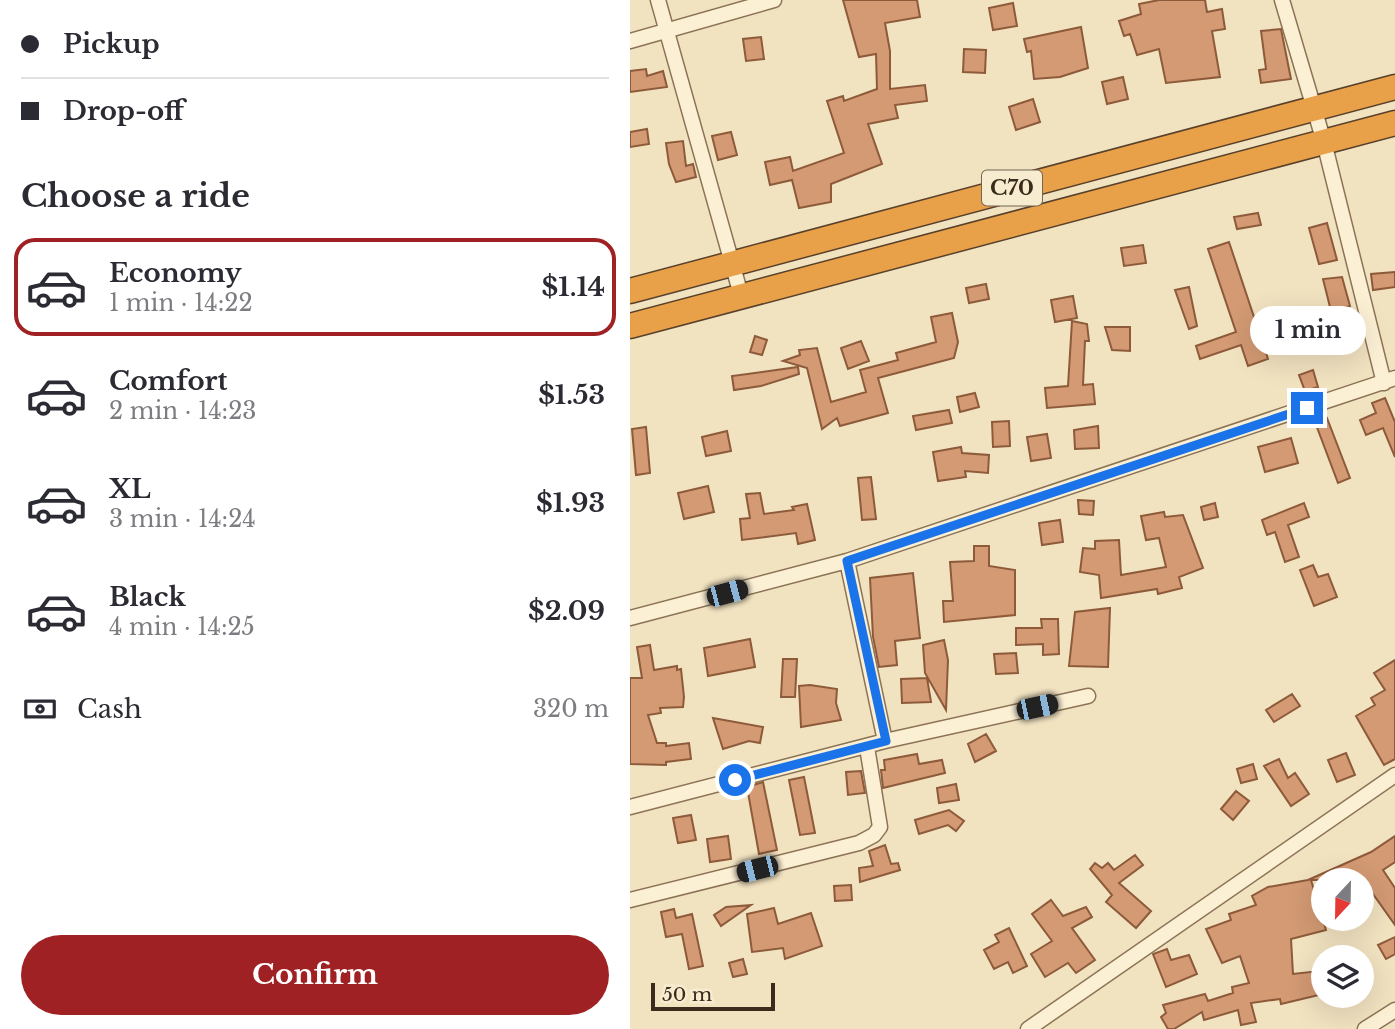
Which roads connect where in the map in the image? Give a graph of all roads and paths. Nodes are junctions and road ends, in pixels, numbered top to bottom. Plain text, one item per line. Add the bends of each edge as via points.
1 (658, 0) edge
2 (774, 0) edge
3 (1282, 0) edge
4 (665, 32) junction
5 (630, 41) edge
6 (1395, 87) edge
7 (1314, 108) junction
8 (1395, 123) edge
9 (1324, 142) junction
10 (732, 263) junction
11 (630, 291) edge
12 (741, 295) junction
13 (630, 326) edge
14 (1389, 380) edge
15 (847, 561) junction
16 (630, 618) edge
17 (1088, 696) dead end
18 (886, 741) junction
19 (867, 747) junction
20 (1395, 775) edge
21 (630, 807) edge
22 (630, 900) edge
23 (1395, 1010) edge
24 (1028, 1029) edge
25 (1364, 1029) edge

1 - 4 street
2 - 4 street
3 - 7 street
4 - 5 street
4 - 10 street
6 - 7 highway, C70
7 - 9 street
7 - 10 highway, C70
8 - 9 highway, C70
9 - 12 highway, C70
9 - 14 street
10 - 11 highway, C70
10 - 12 street
12 - 13 highway, C70
14 - 15 street
15 - 16 street
15 - 18 street
17 - 18 street
18 - 19 street
19 - 21 street
19 - 22 street via 880,827 874,835 859,843
20 - 24 street
23 - 25 street

